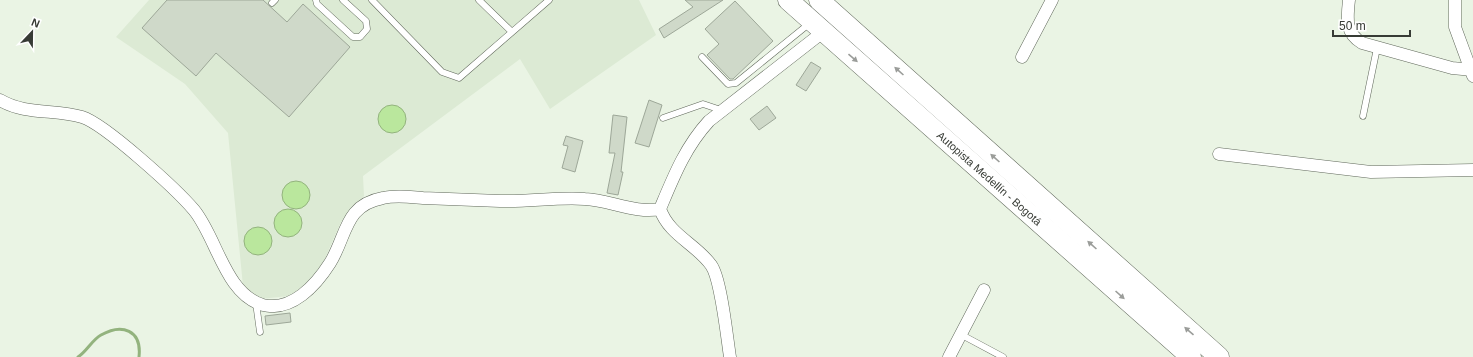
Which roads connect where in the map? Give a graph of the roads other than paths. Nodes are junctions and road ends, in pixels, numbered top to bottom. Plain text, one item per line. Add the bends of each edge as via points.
1 (316, 0) edge
2 (343, 0) edge
3 (372, 0) edge
4 (479, 0) edge
5 (549, 0) edge
6 (788, 0) edge
7 (819, 0) edge
8 (1052, 0) edge
9 (1349, 0) edge
10 (1455, 0) edge
11 (818, 27) junction
12 (512, 32) junction
13 (1377, 48) junction
14 (702, 57) dead end
15 (1022, 57) dead end
16 (1472, 73) edge
17 (0, 100) edge
18 (721, 110) junction
19 (1363, 116) dead end
20 (664, 118) dead end
21 (1219, 154) dead end
22 (1473, 170) edge
23 (660, 209) junction
24 (984, 290) dead end
25 (256, 303) junction
26 (260, 332) dead end
27 (960, 334) junction
28 (730, 357) edge
29 (950, 357) edge
30 (1003, 357) edge
31 (1190, 357) edge
32 (1219, 357) edge

1 - 2 lane via 317,4 353,37 360,37 367,29 366,21
3 - 12 lane via 442,72 460,78
4 - 12 lane
5 - 12 lane
6 - 11 highway, Autopista Medellín - Bogotá
32 -> 7 highway, Autopista Medellín - Bogotá
8 - 15 street
9 - 13 street via 1349,31 1362,43
10 - 16 street via 1455,27
11 - 14 lane via 736,84 728,84
11 - 18 street via 735,102
11 -> 31 highway, Autopista Medellín - Bogotá
13 - 16 street
13 - 19 lane
17 - 25 street via 18,108 82,117 98,124 157,174 193,209 207,228 232,280 239,290
18 - 20 lane via 703,104
18 - 23 street via 695,136
21 - 22 street via 1371,172
23 - 25 street via 642,210 585,199 503,201 382,198 363,205 354,214 330,263 302,297 280,305 266,306
23 - 28 street via 669,227 711,265 717,279
24 - 27 street
25 - 26 lane
27 - 29 street
27 - 30 lane

